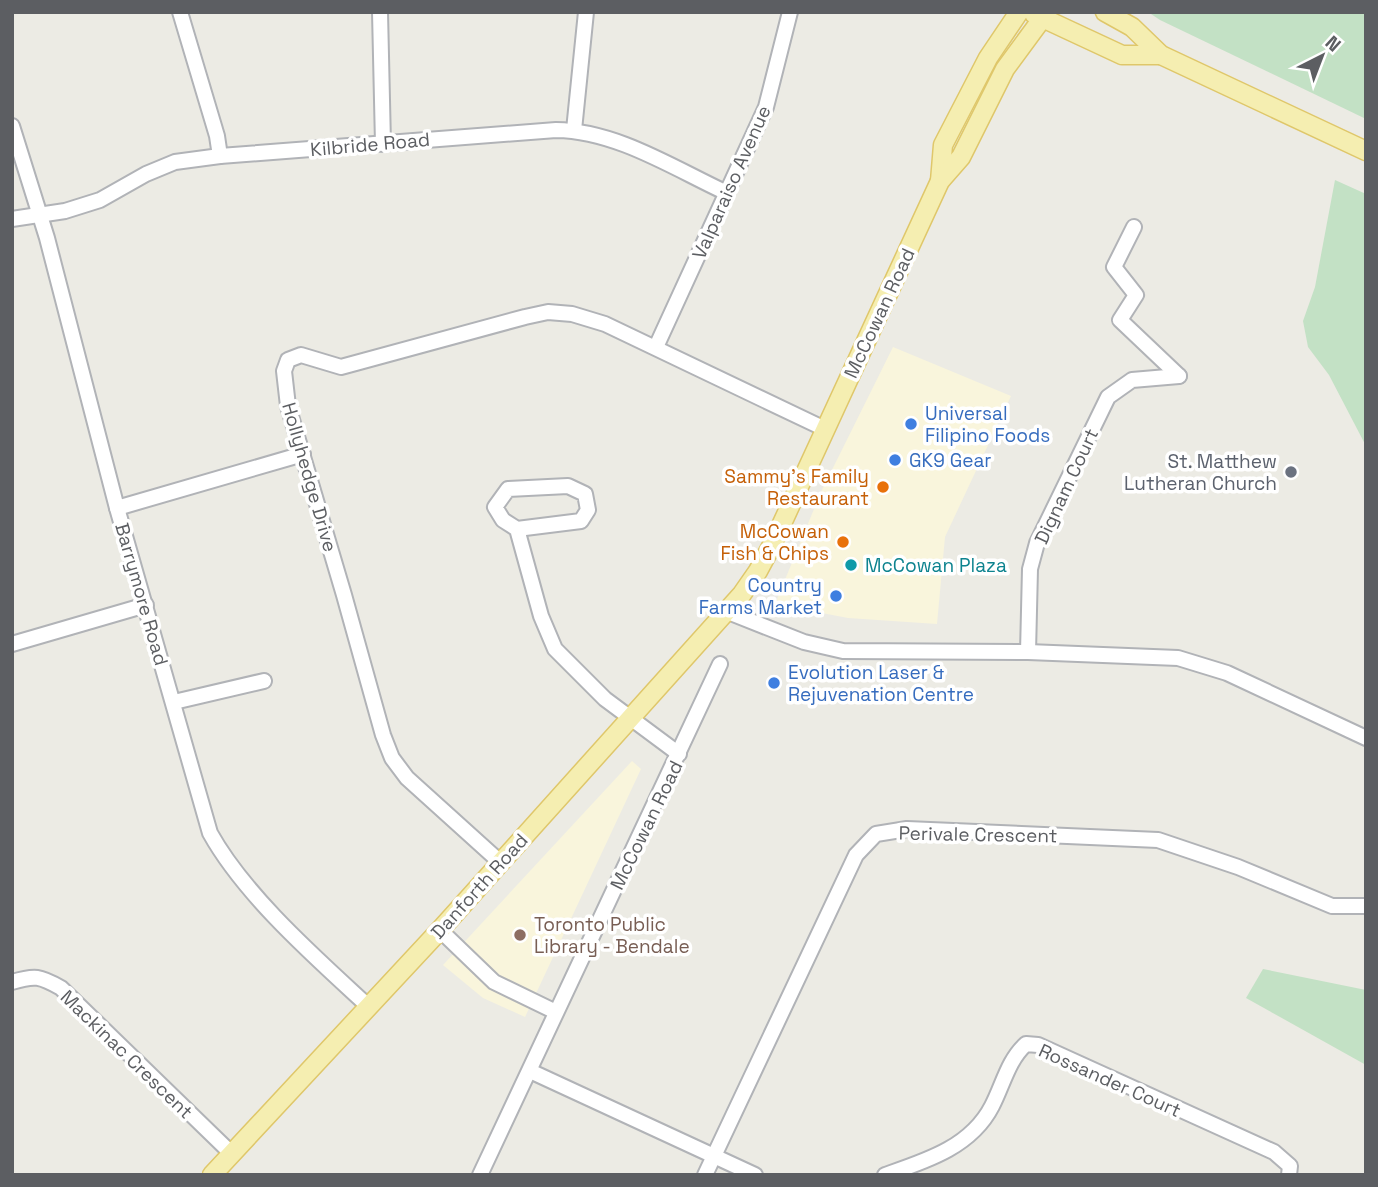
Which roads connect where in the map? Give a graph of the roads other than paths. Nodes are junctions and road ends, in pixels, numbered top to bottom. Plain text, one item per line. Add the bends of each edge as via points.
1 (180, 12) edge
2 (380, 12) edge
3 (586, 12) edge
4 (790, 12) edge
5 (1018, 12) edge
6 (1105, 12) edge
7 (1040, 14) edge
8 (1130, 20) edge
9 (1161, 55) junction
10 (12, 126) edge
11 (574, 130) junction
12 (383, 144) junction
13 (1366, 151) edge
14 (220, 156) junction
15 (940, 181) junction
16 (727, 193) junction
17 (40, 216) junction
18 (12, 219) edge
19 (1134, 226) dead end
20 (656, 347) junction
21 (825, 429) junction
22 (303, 454) junction
23 (117, 508) junction
24 (517, 529) junction
25 (742, 594) joint
26 (146, 606) junction
27 (728, 612) junction
28 (12, 644) edge
29 (1028, 652) junction
30 (720, 664) dead end
31 (264, 681) dead end
32 (174, 702) junction
33 (631, 720) junction
34 (1366, 738) edge
35 (679, 754) junction
36 (500, 862) junction
37 (1366, 906) edge
38 (440, 930) junction
39 (12, 982) edge
40 (369, 1007) junction
41 (556, 1012) junction
42 (530, 1071) junction
43 (232, 1154) junction
44 (715, 1155) junction
45 (212, 1175) edge
46 (480, 1175) edge
47 (705, 1175) edge
48 (755, 1175) edge
49 (885, 1175) edge
50 (1289, 1175) edge

1 - 14 street
2 - 12 street
3 - 11 street
4 - 16 street, Valparaiso Avenue via 766,107
5 - 15 main road, McCowan Road via 988,58 943,145
6 - 8 main road
7 - 9 main road via 1122,55
7 - 15 main road, McCowan Road via 1005,69 961,157
8 - 9 main road
9 - 13 main road
10 - 17 street, Barrymore Road
11 - 12 street, Kilbride Road
11 - 16 street, Kilbride Road via 616,140
12 - 14 street, Kilbride Road
14 - 17 street, Kilbride Road via 176,162 100,200
15 - 21 main road, McCowan Road
16 - 20 street, Valparaiso Avenue
17 - 18 street, Kilbride Road
17 - 23 street, Barrymore Road
19 - 29 street, Dignam Court via 1114,267 1136,295 1120,320 1179,376 1132,380 1108,397 1037,543 1030,569
20 - 21 street, Hollyhedge Drive
20 - 22 street, Hollyhedge Drive via 606,324 548,312 341,368 301,355 288,360 284,383
21 - 25 main road, McCowan Road via 766,556
22 - 23 street
22 - 36 street, Hollyhedge Drive via 392,758 407,778
23 - 26 street, Barrymore Road
24 - 24 street via 503,520 495,507 508,489 568,486 585,494 588,510 581,521
24 - 33 street via 555,649
25 - 27 main road, Danforth Road
26 - 28 street
26 - 32 street, Barrymore Road
27 - 29 street via 804,642 843,651
27 - 33 main road, Danforth Road
29 - 34 street via 1178,658 1227,673
30 - 35 street, McCowan Road
31 - 32 street
32 - 40 street, Barrymore Road via 210,833 221,854 281,923
33 - 35 street
33 - 36 main road, Danforth Road
35 - 41 street, McCowan Road
36 - 38 main road, Danforth Road
37 - 44 street, Perivale Crescent via 1332,906 1158,840 906,829 876,834 856,855
38 - 40 main road, Danforth Road
38 - 41 street via 494,982
39 - 43 street, Mackinac Crescent via 29,976 61,988
40 - 43 main road, Danforth Road
41 - 42 street, McCowan Road
42 - 44 street
42 - 46 street, McCowan Road
43 - 45 main road, Danforth Road
44 - 47 street, Perivale Crescent
44 - 48 street
49 - 50 street, Rossander Court via 938,1155 972,1133 992,1108 1017,1053 1026,1044 1038,1045 1274,1152 1290,1166

